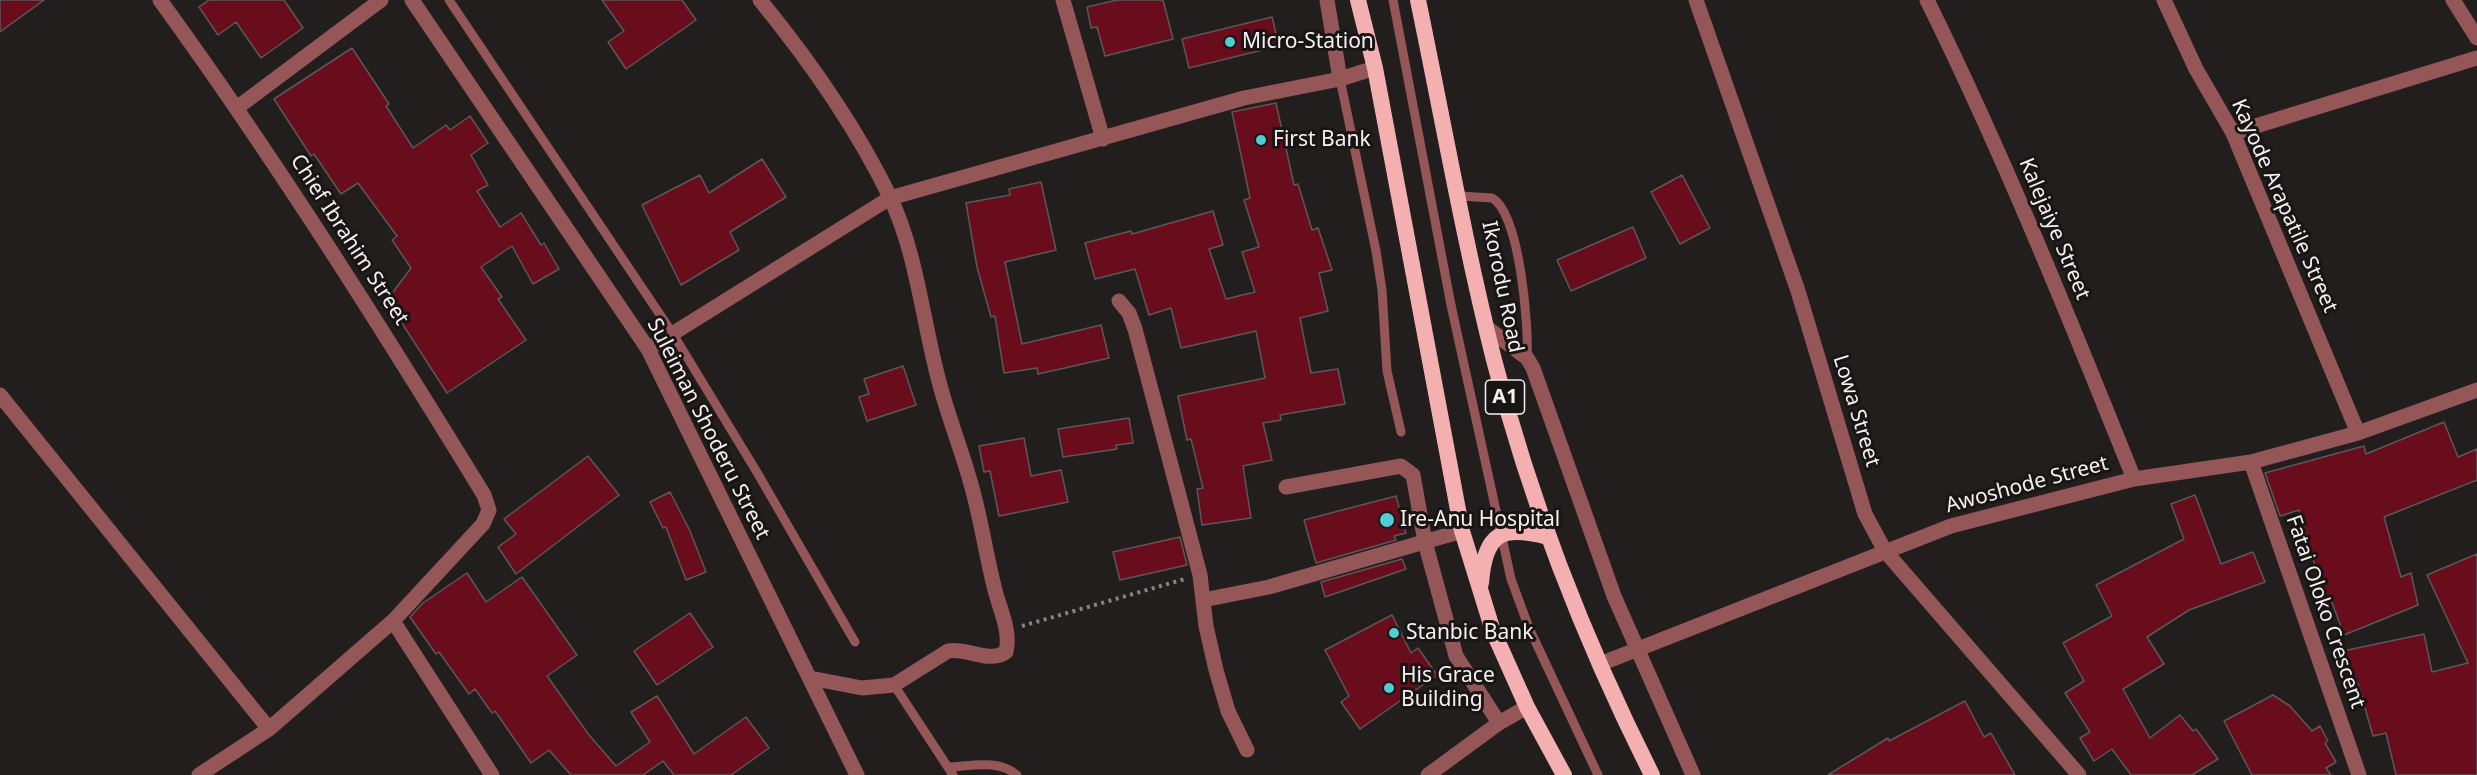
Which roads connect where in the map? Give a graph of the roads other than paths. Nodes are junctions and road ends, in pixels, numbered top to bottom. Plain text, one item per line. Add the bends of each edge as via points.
1 (160, 0) edge
2 (381, 0) edge
3 (412, 0) edge
4 (449, 0) edge
5 (760, 0) edge
6 (1063, 0) edge
7 (1327, 0) edge
8 (1358, 0) edge
9 (1393, 0) edge
10 (1418, 0) edge
11 (1696, 0) edge
12 (1927, 0) edge
13 (2164, 0) edge
14 (2454, 0) edge
15 (2477, 38) edge
16 (2477, 58) edge
17 (1375, 68) junction
18 (1340, 79) junction
19 (238, 107) junction
20 (2233, 134) junction
21 (1103, 139) junction
22 (1459, 196) junction
23 (890, 198) junction
24 (1119, 301) dead end
25 (1486, 327) junction
26 (673, 334) junction
27 (648, 350) junction
28 (1527, 358) junction
29 (2476, 393) edge
30 (0, 395) edge
31 (1401, 432) dead end
32 (2358, 433) junction
33 (2251, 462) junction
34 (2134, 478) junction
35 (1286, 487) dead end
36 (1462, 531) junction
37 (1500, 536) junction
38 (1548, 537) junction
39 (1425, 542) junction
40 (1885, 551) junction
41 (1480, 589) junction
42 (1203, 600) junction
43 (393, 621) junction
44 (855, 642) dead end
45 (1636, 650) junction
46 (1600, 664) junction
47 (810, 678) junction
48 (894, 685) junction
49 (1527, 707) junction
50 (1499, 723) junction
51 (268, 729) junction
52 (1247, 750) dead end
53 (951, 771) edge
54 (199, 775) edge
55 (492, 775) edge
56 (857, 775) edge
57 (1017, 775) edge
58 (1428, 775) edge
59 (1564, 775) edge
60 (1598, 775) edge
61 (1652, 775) edge
62 (1694, 775) edge
63 (2079, 775) edge
64 (2359, 775) edge

1 - 19 street, Chief Ibrahim Street
2 - 19 street
3 - 27 street, Suleiman Shoderu Street
4 - 26 lane
5 - 23 street via 857,136
6 - 21 street
7 - 18 street
8 - 17 highway
9 - 37 lane
10 - 22 highway, Ikorodu Road / A1
11 - 40 street, Lowa Street via 1798,291 1865,514
12 - 34 street, Kalejaiye Street via 1965,75
13 - 20 street, Kayode Arapatile Street via 2196,69
14 - 15 street
16 - 20 street
17 - 18 street
17 - 36 highway
18 - 21 street via 1244,98
18 - 31 lane via 1376,251 1387,371
19 - 43 street, Chief Ibrahim Street via 366,302 484,495 489,510 483,524
20 - 32 street, Kayode Arapatile Street
21 - 23 street
22 - 25 highway, Ikorodu Road / A1
22 - 28 lane via 1492,198 1503,210 1523,288
23 - 26 street
23 - 48 street via 909,256 940,388 972,486 1006,630 1006,652 1000,656 948,651
24 - 42 street via 1129,313 1134,329 1200,575
25 - 28 street
25 - 38 highway, Ikorodu Road / A1
26 - 27 street
26 - 44 lane
27 - 47 street, Suleiman Shoderu Street
28 - 45 street
29 - 32 street, Awoshode Street
30 - 51 street
32 - 33 street, Awoshode Street
33 - 34 street, Awoshode Street
33 - 64 street, Fatai Oloko Crescent
34 - 40 street, Awoshode Street via 1951,526
35 - 39 street via 1401,466 1413,475
36 - 39 street
36 - 41 highway
37 - 38 highway via 1520,530
37 - 41 highway via 1489,546
37 - 60 lane via 1529,628
38 - 46 highway, Ikorodu Road / A1
39 - 42 street via 1269,587
39 - 50 street via 1456,656
40 - 45 street, Awoshode Street
40 - 63 street, Lowa Street
41 - 49 highway via 1493,631
42 - 52 street via 1225,701
43 - 51 street
43 - 55 street
45 - 46 street, Awoshode Street
45 - 62 street
46 - 61 highway, Ikorodu Road / A1
47 - 48 street via 862,688
47 - 56 street, Suleiman Shoderu Street
48 - 53 lane
49 - 50 street
49 - 59 highway
50 - 58 street
51 - 54 street
53 - 57 lane via 991,765 1009,768

